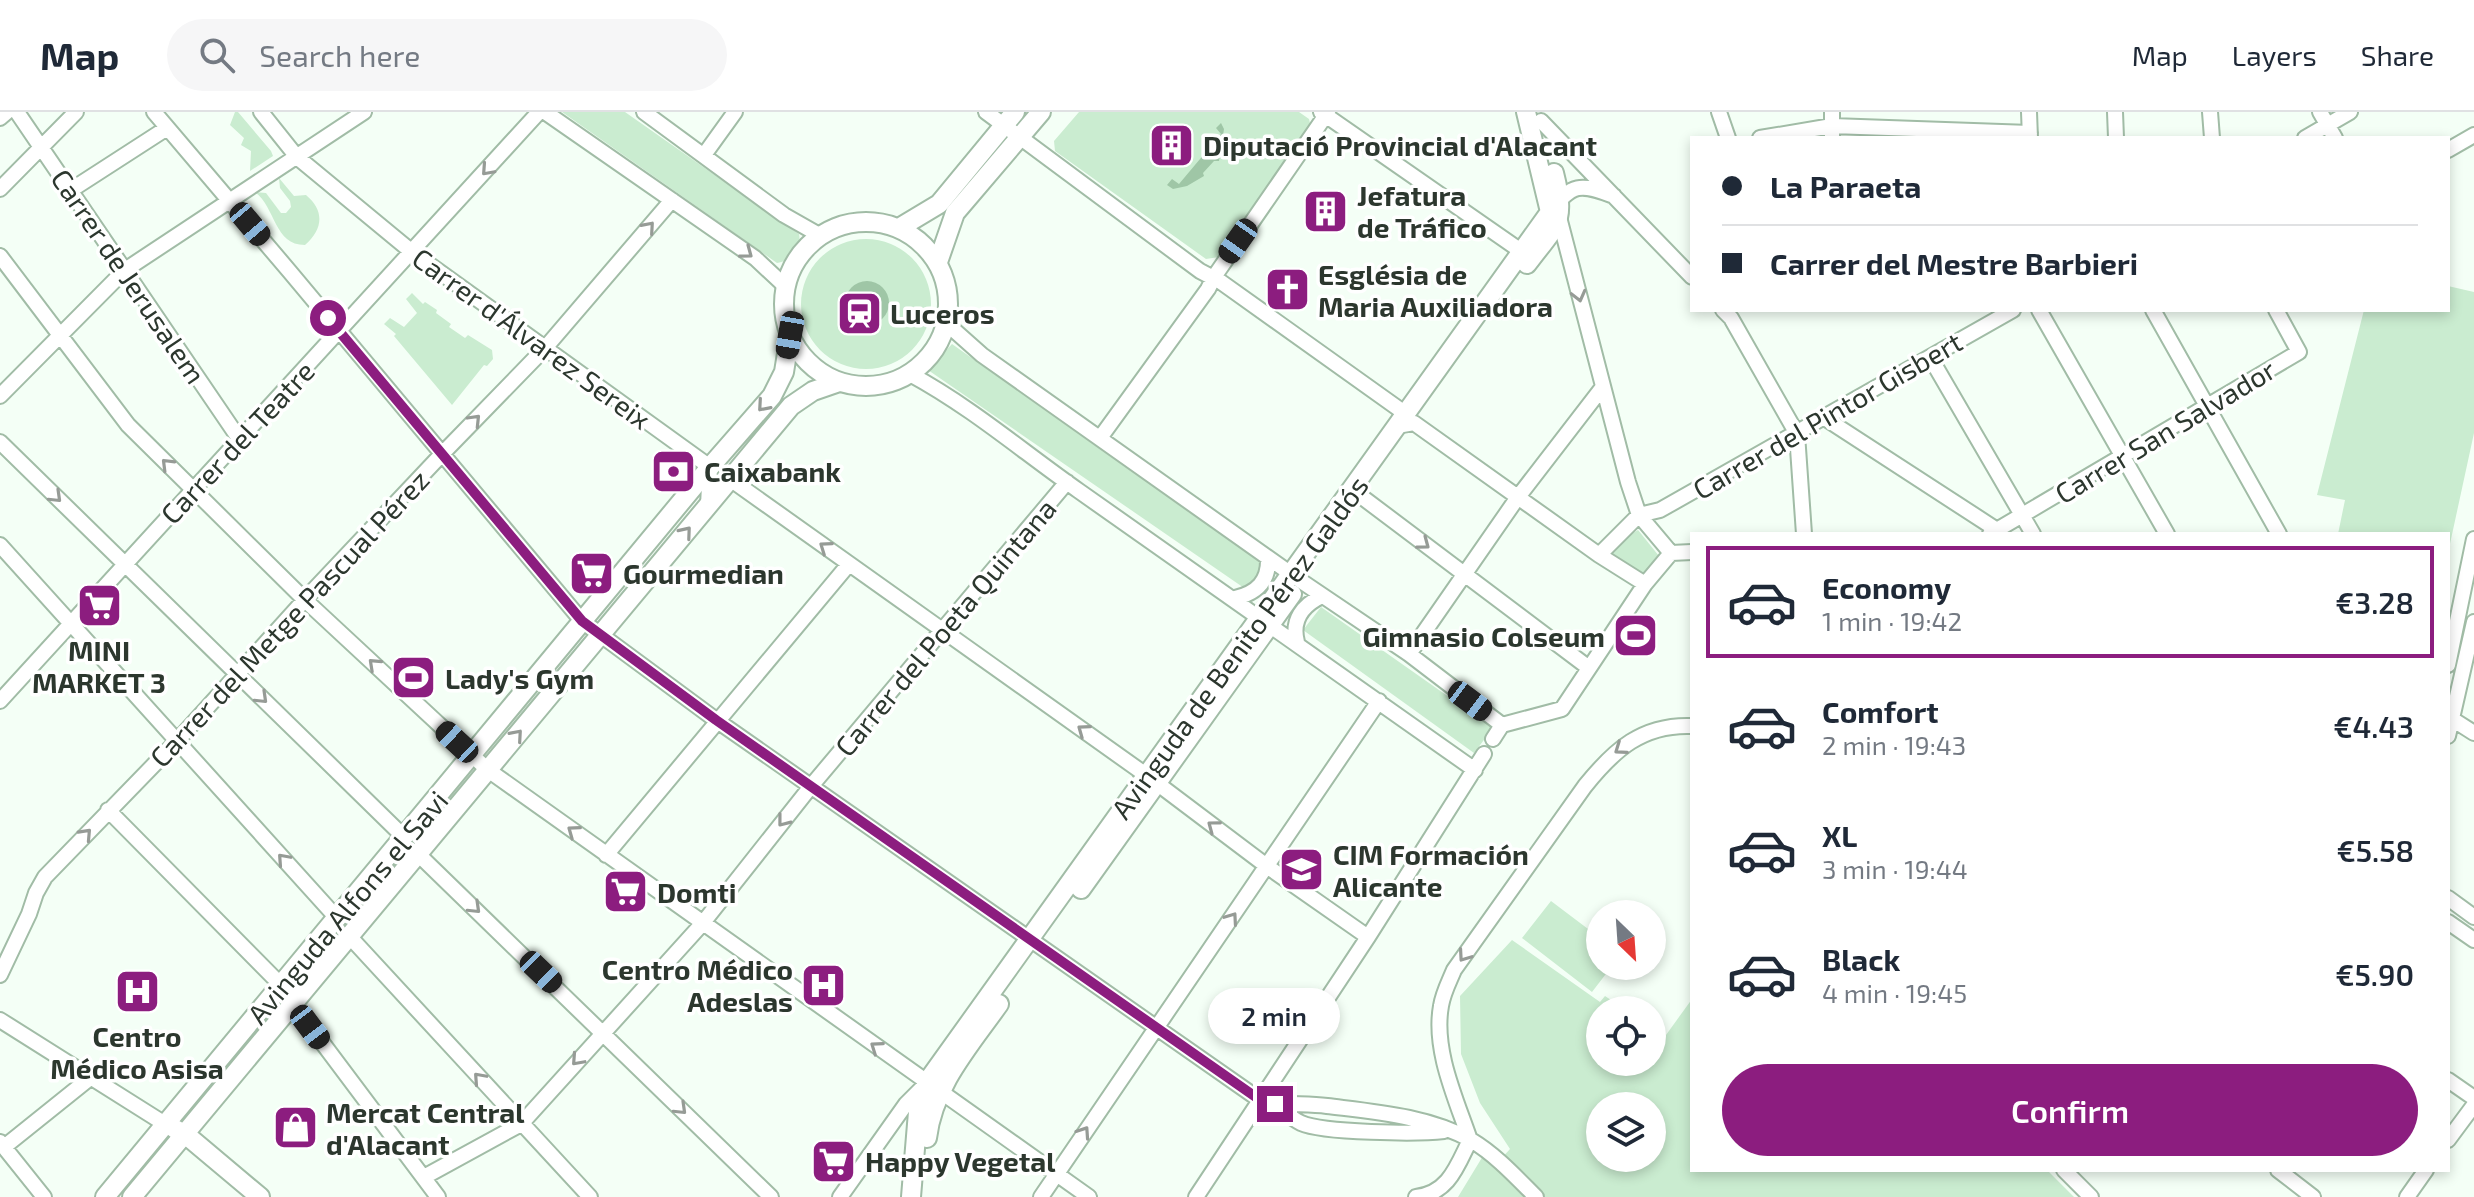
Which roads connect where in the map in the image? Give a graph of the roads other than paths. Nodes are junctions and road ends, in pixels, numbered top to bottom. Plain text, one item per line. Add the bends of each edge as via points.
1 (7, 112) edge
2 (17, 112) edge
3 (76, 112) edge
4 (261, 112) edge
5 (364, 112) edge
6 (539, 112) edge
7 (545, 112) edge
8 (644, 112) edge
9 (735, 112) edge
10 (986, 112) edge
11 (1041, 112) edge
12 (1719, 112) edge
13 (2029, 112) edge
14 (2115, 112) edge
15 (2210, 112) edge
16 (2350, 112) edge
17 (1325, 113) edge
18 (1535, 115) edge
19 (0, 118) edge
20 (160, 118) edge
21 (1010, 118) edge
22 (1832, 125) edge
23 (2327, 125) edge
24 (2030, 135) edge
25 (2474, 135) edge
26 (1727, 136) edge
27 (1771, 136) edge
28 (2116, 136) edge
29 (2212, 136) edge
30 (2308, 136) edge
31 (1020, 137) junction
32 (41, 147) junction
33 (2450, 149) edge
34 (704, 155) junction
35 (297, 157) junction
36 (0, 189) edge
37 (71, 190) junction
38 (1614, 196) junction
39 (672, 200) junction
40 (230, 201) junction
41 (1557, 210) junction
42 (899, 228) junction
43 (821, 236) junction
44 (1521, 251) junction
45 (412, 252) junction
46 (0, 256) edge
47 (938, 262) junction
48 (125, 270) junction
49 (1690, 275) edge
50 (1214, 277) junction
51 (785, 286) junction
52 (2009, 312) edge
53 (2040, 312) edge
54 (2154, 312) edge
55 (2277, 312) edge
56 (1732, 313) edge
57 (946, 323) junction
58 (339, 331) junction
59 (790, 335) junction
60 (60, 336) junction
61 (546, 347) junction
62 (1930, 357) junction
63 (910, 374) junction
64 (839, 382) junction
65 (1602, 388) junction
66 (0, 396) edge
67 (2206, 405) junction
68 (1823, 417) junction
69 (1406, 421) junction
70 (1797, 434) junction
71 (1100, 438) junction
72 (240, 440) junction
73 (0, 442) edge
74 (442, 454) junction
75 (2122, 454) junction
76 (710, 467) junction
77 (730, 479) junction
78 (1067, 482) junction
79 (193, 491) junction
80 (1362, 497) junction
81 (1518, 497) junction
82 (708, 505) junction
83 (1639, 515) junction
84 (2022, 516) junction
85 (1804, 532) edge
86 (1994, 532) edge
87 (2032, 532) edge
88 (2166, 532) edge
89 (2274, 532) edge
90 (2474, 539) edge
91 (0, 545) edge
92 (1690, 552) edge
93 (1671, 553) junction
94 (1599, 555) junction
95 (1268, 558) junction
96 (124, 564) junction
97 (849, 564) junction
98 (1465, 575) junction
99 (1296, 578) junction
100 (1645, 584) junction
101 (1322, 596) junction
102 (1235, 598) junction
103 (305, 600) junction
104 (1266, 620) junction
105 (582, 621) junction
106 (2474, 622) edge
107 (70, 623) junction
108 (943, 629) junction
109 (600, 634) junction
110 (1297, 642) junction
111 (1409, 654) junction
112 (2450, 655) edge
113 (1589, 668) junction
114 (237, 674) junction
115 (0, 701) edge
116 (1379, 701) junction
117 (2452, 719) junction
118 (716, 720) junction
119 (1502, 725) junction
120 (1690, 726) edge
121 (2450, 728) edge
122 (2474, 733) edge
123 (1493, 739) dead end
124 (177, 741) junction
125 (473, 754) junction
126 (1484, 754) dead end
127 (488, 770) junction
128 (1475, 770) junction
129 (1152, 780) junction
130 (812, 785) junction
131 (108, 810) junction
132 (404, 837) junction
133 (418, 854) junction
134 (606, 855) junction
135 (1268, 867) junction
136 (2450, 899) edge
137 (336, 917) junction
138 (2474, 917) edge
139 (702, 924) junction
140 (2452, 925) edge
141 (350, 937) junction
142 (1368, 937) junction
143 (2474, 940) edge
144 (1036, 942) junction
145 (0, 975) edge
146 (281, 985) junction
147 (294, 1005) junction
148 (0, 1020) edge
149 (1156, 1027) junction
150 (603, 1031) junction
151 (237, 1039) junction
152 (253, 1053) junction
153 (90, 1078) junction
154 (2450, 1081) edge
155 (934, 1086) junction
156 (2474, 1098) edge
157 (1260, 1100) junction
158 (1275, 1104) junction
159 (2474, 1105) edge
160 (165, 1124) junction
161 (521, 1124) junction
162 (1449, 1131) junction
163 (185, 1134) junction
164 (2450, 1137) edge
165 (1470, 1140) junction
166 (2, 1144) edge
167 (18, 1163) junction
168 (0, 1166) edge
169 (2066, 1172) edge
170 (2281, 1172) edge
171 (2425, 1172) edge
172 (1056, 1173) junction
173 (424, 1177) junction
174 (44, 1197) edge
175 (105, 1197) edge
176 (132, 1197) edge
177 (260, 1197) edge
178 (438, 1197) edge
179 (590, 1197) edge
180 (771, 1197) edge
181 (840, 1197) edge
182 (911, 1197) edge
183 (923, 1197) edge
184 (1041, 1197) edge
185 (1089, 1197) edge
186 (1196, 1197) edge
187 (1416, 1197) edge
188 (1536, 1197) edge
189 (2091, 1197) edge
190 (2313, 1197) edge
191 (2407, 1197) edge

1 - 19 street
2 - 32 street, Carrer de Jerusalem
3 - 32 street
4 - 35 street, Carrer d'Álvarez Sereix
5 - 35 street
6 -> 45 street, Carrer del Teatre
7 - 39 street
8 - 34 street
9 - 34 street
10 - 21 street
11 - 31 main road
12 - 26 street
13 - 24 street
14 - 28 street
15 - 29 street
16 - 23 street
17 - 44 street
17 - 50 street
18 - 38 street
18 - 41 main road
20 - 37 street
20 - 40 street
21 - 31 street
21 - 42 main road via 939,204
22 - 24 street
22 - 27 street
23 - 30 street
25 - 33 street
31 - 47 main road via 955,213
31 - 50 street
32 - 36 street
32 - 37 street, Carrer de Jerusalem
34 - 43 street
35 - 40 street
35 - 45 street, Carrer d'Álvarez Sereix
37 - 48 street, Carrer de Jerusalem
38 - 41 street via 1590,186 1577,187 1564,193
38 - 49 street
39 -> 51 street via 755,258
61 -> 39 street, Carrer del Metge Pascual Pérez
40 - 48 street
40 - 58 street
41 - 44 main road, Avinguda de Benito Pérez Galdós
41 -> 65 street
41 - 69 main road, Avinguda de Benito Pérez Galdós
42 - 43 main road via 856,223
42 - 47 main road via 921,240
43 - 51 main road via 799,257
44 - 69 main road, Avinguda de Benito Pérez Galdós
45 - 58 street, Carrer del Teatre
45 - 61 street, Carrer d'Álvarez Sereix
46 - 60 street
47 - 57 main road via 947,287
48 - 60 street
48 - 72 street, Carrer de Jerusalem
50 - 69 street
50 - 71 street
51 - 59 main road
52 - 62 street, Carrer del Pintor Gisbert
53 - 75 street
54 - 67 street
55 - 67 street, Carrer San Salvador via 2299,352
56 - 70 street
57 - 63 main road via 934,350
57 - 71 street via 982,355
58 - 72 street, Carrer del Teatre
58 - 74 street
59 - 64 main road via 817,370
59 -> 76 main road, Avinguda Alfons el Savi via 784,372 772,396
60 - 66 street
79 -> 60 street via 128,425
74 -> 61 street, Carrer del Metge Pascual Pérez
61 - 76 street, Carrer d'Álvarez Sereix
62 - 68 street, Carrer del Pintor Gisbert
62 - 84 street
63 - 64 main road via 869,385
63 - 78 street via 954,398
64 - 77 main road, Avinguda Alfons el Savi via 791,406
65 - 81 street
65 - 83 street
67 - 75 street, Carrer San Salvador
67 - 89 street
68 - 70 street, Carrer del Pintor Gisbert
68 - 86 street
69 - 80 main road, Avinguda de Benito Pérez Galdós
69 - 81 street
69 - 99 main road, Avinguda de Benito Pérez Galdós
70 - 83 street, Carrer del Pintor Gisbert via 1660,510
70 - 85 street
71 - 95 street
72 - 79 street, Carrer del Teatre
73 -> 96 street
74 - 103 street, Carrer del Metge Pascual Pérez
74 - 105 street
75 - 84 street, Carrer San Salvador
75 - 88 street
76 - 82 street
76 - 105 main road, Avinguda Alfons el Savi
77 - 82 main road, Avinguda Alfons el Savi
97 -> 77 street
78 - 102 street
78 - 108 street, Carrer del Poeta Quintana
79 - 96 street, Carrer del Teatre
79 - 103 street
80 -> 98 street
80 - 99 main road, Avinguda de Benito Pérez Galdós
81 - 94 street
81 - 98 street
109 -> 82 main road, Avinguda Alfons el Savi
83 - 93 street
83 - 94 street
84 - 86 street, Carrer San Salvador
84 - 87 street
90 - 112 street
91 - 107 street
92 - 93 street
93 - 100 street
94 - 100 street
95 - 99 street
95 - 102 street via 1262,584
96 - 107 street, Carrer del Teatre
96 - 114 street
97 - 108 street
97 - 118 street
98 - 111 street
98 - 113 street
99 - 101 street
99 - 104 main road, Avinguda de Benito Pérez Galdós
100 - 113 street
101 - 110 street via 1305,606 1296,621
101 - 111 street
102 - 104 street
103 - 114 street, Carrer del Metge Pascual Pérez
125 -> 103 street
104 - 110 street
104 - 129 main road, Avinguda de Benito Pérez Galdós
105 - 109 street
105 - 125 main road, Avinguda Alfons el Savi
106 - 117 street
107 - 115 street, Carrer del Teatre
107 - 124 street
129 -> 108 street
108 - 130 street, Carrer del Poeta Quintana
109 - 118 street
127 -> 109 main road, Avinguda Alfons el Savi
110 - 116 street
111 - 119 street
113 - 119 street via 1562,709
114 - 124 street, Carrer del Metge Pascual Pérez
114 -> 132 street
116 - 128 street
116 - 135 street
117 - 121 street
117 - 122 street
118 - 130 street
118 - 134 street
119 - 123 street
120 -> 165 street via 1656,730 1608,758 1454,970 1441,1004 1441,1034
124 - 131 street, Carrer del Metge Pascual Pérez
137 -> 124 street
125 - 127 street
125 - 132 main road, Avinguda Alfons el Savi
126 - 128 street
127 - 133 main road, Avinguda Alfons el Savi
134 -> 127 street
128 - 142 street
135 -> 129 street
129 - 144 main road, Avinguda de Benito Pérez Galdós
130 -> 139 street, Carrer del Poeta Quintana
130 - 144 street
145 -> 131 street, Carrer del Metge Pascual Pérez via 45,877
131 - 146 street
132 - 137 main road, Avinguda Alfons el Savi
133 - 141 main road, Avinguda Alfons el Savi
133 -> 150 street
134 - 139 street
135 - 142 street
149 -> 135 street
136 - 138 street
137 - 146 main road, Avinguda Alfons el Savi
139 - 150 street, Carrer del Poeta Quintana
155 -> 139 street
140 - 143 street
141 - 147 main road, Avinguda Alfons el Savi
161 -> 141 street
142 - 157 street
144 - 149 street
144 - 155 main road, Avinguda de Benito Pérez Galdós
146 - 147 street
146 - 151 main road, Avinguda Alfons el Savi
147 - 152 main road, Avinguda Alfons el Savi
147 - 173 street
148 - 153 street
149 - 157 street
172 -> 149 street
150 -> 161 street, Carrer del Poeta Quintana
150 -> 180 street
151 - 152 street
151 - 160 main road, Avinguda Alfons el Savi
152 - 163 main road, Avinguda Alfons el Savi
153 - 160 street
153 - 166 street
154 - 156 street
155 - 172 street
155 - 181 street via 906,1104
155 - 182 main road via 918,1112
155 - 183 main road
157 - 158 street
157 - 186 street
158 - 162 street via 1424,1121
158 - 162 street via 1303,1124 1321,1128
159 - 164 street
160 - 163 main road
160 - 175 main road, Avinguda Alfons el Savi
161 - 173 street, Carrer del Poeta Quintana
161 - 179 street
162 - 165 street
163 - 176 main road, Avinguda Alfons el Savi
163 - 177 main road
165 - 187 street via 1451,1178
165 - 188 street
166 - 167 street
167 - 168 street
167 - 174 street
169 - 189 street
170 - 190 street
171 - 191 street
172 - 184 street
172 - 185 street
173 - 178 street

